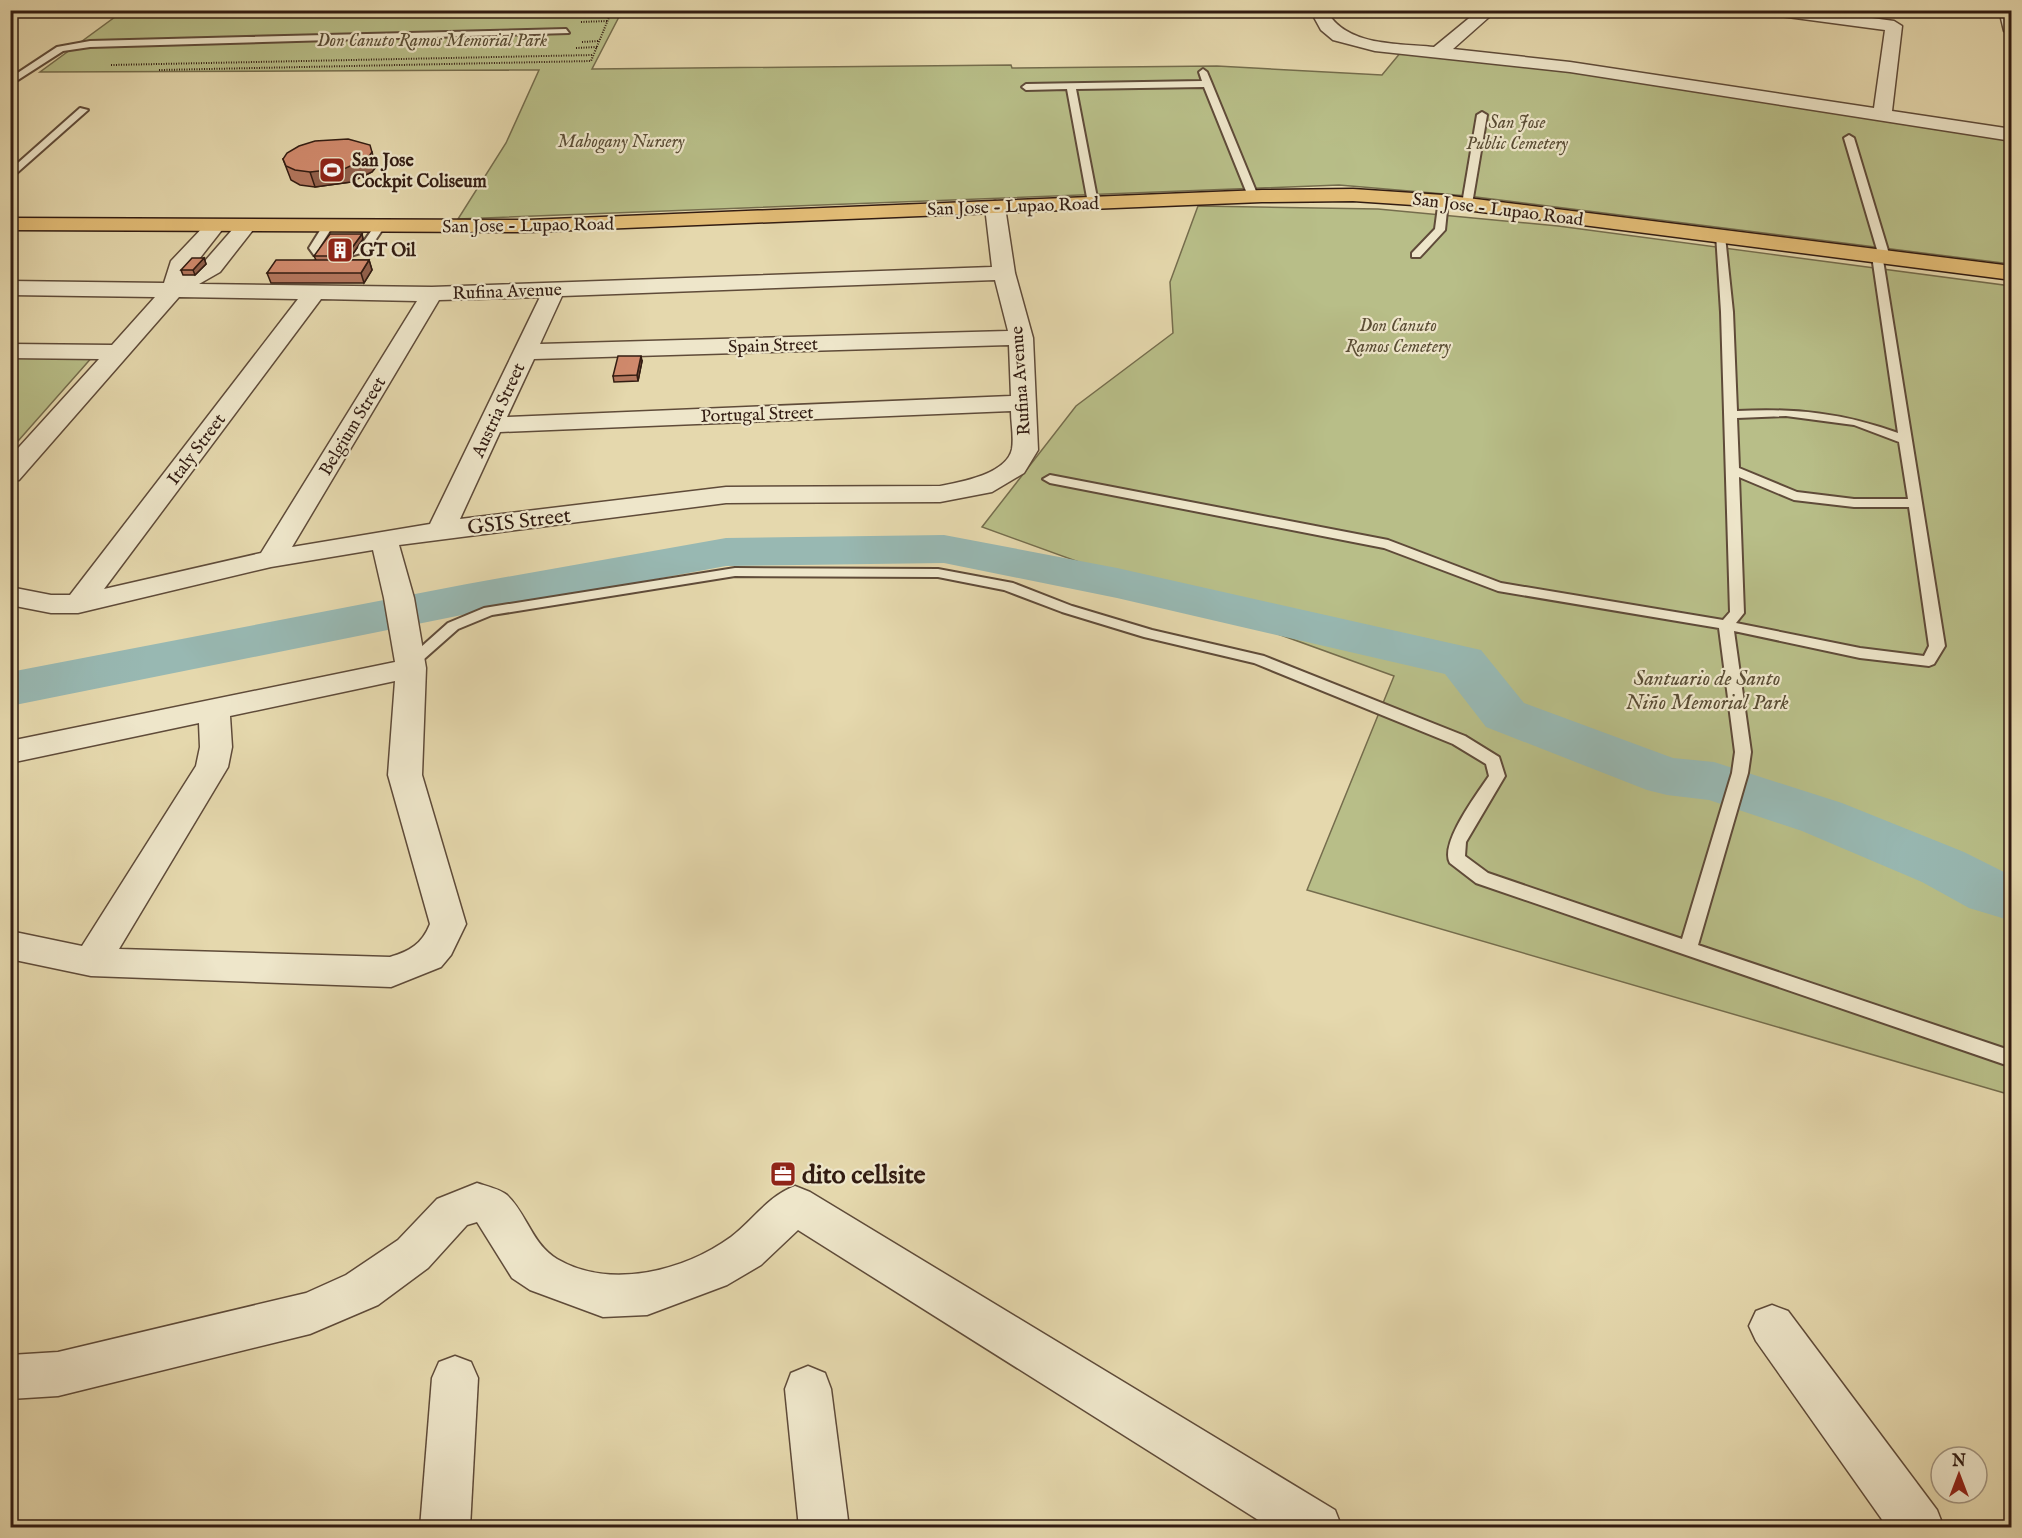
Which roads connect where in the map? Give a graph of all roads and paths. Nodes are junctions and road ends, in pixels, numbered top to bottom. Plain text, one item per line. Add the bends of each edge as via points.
1 (612, 10) edge
2 (1318, 10) edge
3 (1489, 10) edge
4 (1772, 10) edge
5 (2007, 10) edge
6 (2012, 31) edge
7 (566, 32) dead end
8 (1438, 53) junction
9 (593, 55) junction
10 (102, 65) dead end
11 (159, 70) dead end
12 (1203, 72) dead end
13 (10, 82) edge
14 (1208, 84) junction
15 (1071, 86) junction
16 (1026, 87) dead end
17 (84, 110) dead end
18 (1482, 115) dead end
19 (1882, 115) junction
20 (2012, 135) edge
21 (1849, 138) dead end
22 (10, 176) edge
23 (1253, 196) junction
24 (1443, 201) junction
25 (1093, 203) junction
26 (1467, 204) junction
27 (995, 207) junction
28 (10, 224) edge
29 (215, 226) junction
30 (246, 226) junction
31 (328, 226) junction
32 (380, 226) junction
33 (1720, 236) junction
34 (1416, 255) dead end
35 (1881, 257) junction
36 (1004, 273) junction
37 (2012, 273) edge
38 (10, 288) edge
39 (173, 290) junction
40 (554, 290) junction
41 (314, 293) junction
42 (432, 294) junction
43 (1021, 338) junction
44 (10, 351) edge
45 (119, 352) junction
46 (525, 352) junction
47 (1023, 403) junction
48 (1731, 415) junction
49 (491, 425) junction
50 (1906, 440) junction
51 (1024, 455) joint
52 (1733, 470) junction
53 (10, 474) edge
54 (1050, 479) dead end
55 (1916, 503) junction
56 (441, 530) junction
57 (384, 540) junction
58 (271, 559) junction
59 (10, 596) edge
60 (78, 604) junction
61 (1726, 625) junction
62 (411, 666) junction
63 (214, 711) junction
64 (10, 752) edge
65 (10, 945) edge
66 (1688, 948) junction
67 (91, 962) junction
68 (2012, 1059) edge
69 (1772, 1326) dead end
70 (10, 1377) edge
71 (455, 1378) dead end
72 (808, 1389) dead end
73 (445, 1527) edge
74 (824, 1527) edge
75 (1317, 1527) edge
76 (1919, 1527) edge

1 - 9 path
2 - 8 street via 1332,32 1347,39
3 - 8 street
4 - 19 street via 1894,26
5 - 6 street
7 - 13 lane via 90,44 54,52
8 - 19 street via 1560,66
9 - 10 path
9 - 11 path via 591,61
12 - 14 lane
14 - 15 lane
14 - 23 lane
15 - 16 lane
15 - 25 lane
17 - 22 lane
18 - 26 lane
19 - 20 street
21 - 35 lane
23 - 24 highway, San Jose - Lupao Road via 1353,195
23 - 25 highway, San Jose - Lupao Road
24 - 26 highway, San Jose - Lupao Road
24 - 34 lane via 1440,230
25 - 27 highway, San Jose - Lupao Road
26 - 33 highway, San Jose - Lupao Road
27 - 32 highway, San Jose - Lupao Road via 540,225
27 - 36 street, Rufina Avenue
28 - 29 highway, San Jose - Lupao Road
29 - 30 highway, San Jose - Lupao Road
29 - 39 street via 179,266
30 - 31 highway, San Jose - Lupao Road
30 - 39 street via 212,267
31 - 32 highway, San Jose - Lupao Road
31 - 32 lane via 314,248 318,253 335,256 364,249
33 - 35 highway, San Jose - Lupao Road
33 - 48 lane
35 - 37 highway, San Jose - Lupao Road
35 - 50 lane
36 - 40 street, Rufina Avenue
36 - 43 street, Rufina Avenue
38 - 39 street, Rufina Avenue
39 - 41 street, Rufina Avenue
39 - 45 street
40 - 42 street, Rufina Avenue
40 - 46 street, Austria Street
41 - 42 street, Rufina Avenue
41 - 60 street, Italy Street
42 - 58 street, Belgium Street
43 - 46 street, Spain Street
43 - 47 street, Rufina Avenue
44 - 45 street
45 - 53 street
46 - 49 street, Austria Street
47 - 49 street, Portugal Street
47 - 51 street, Rufina Avenue
48 - 50 lane via 1797,414 1856,422
48 - 52 lane
49 - 56 street, Austria Street
50 - 55 lane
51 - 56 street, GSIS Street via 1004,476 957,493 726,495
52 - 55 lane via 1794,496 1854,503
52 - 61 lane via 1737,613
54 - 61 lane via 1388,544 1498,587
55 - 61 lane via 1937,646 1929,661 1860,652
56 - 57 street, GSIS Street
57 - 58 street, GSIS Street
57 - 62 street
58 - 60 street, GSIS Street
59 - 60 street, GSIS Street via 51,604
61 - 66 lane via 1743,752
62 - 63 street
62 - 66 lane via 453,626 489,611 735,572 938,573 1008,585 1067,609 1149,634 1259,658 1459,740 1492,761 1497,776 1457,842 1456,859 1482,878
62 - 67 street via 405,775 448,924 440,947 428,959 391,972
63 - 64 street
63 - 67 street via 216,747 212,766
65 - 67 street
66 - 68 lane
69 - 76 street
70 - 75 street via 58,1374 310,1313 362,1290 413,1254 452,1212 477,1202 491,1207 528,1264 546,1276 603,1296 654,1292 726,1264 746,1251 795,1205
71 - 73 street
72 - 74 street

